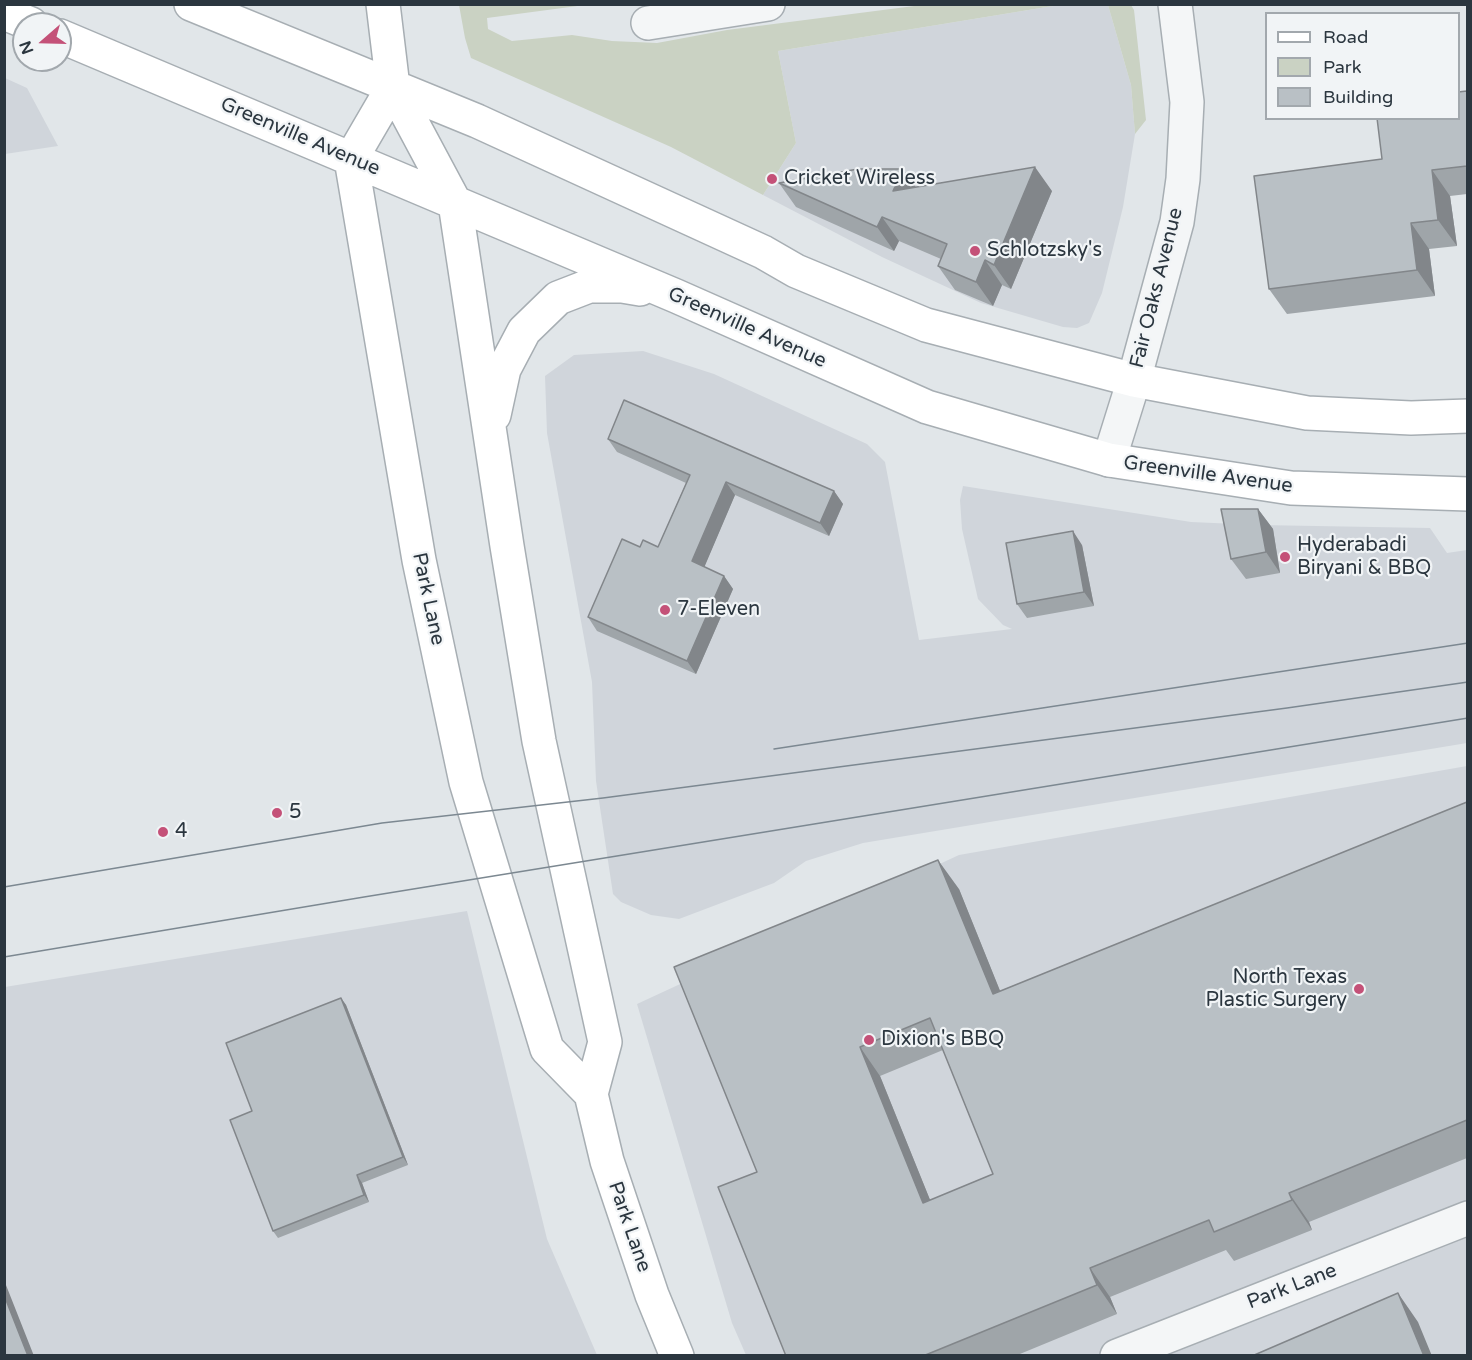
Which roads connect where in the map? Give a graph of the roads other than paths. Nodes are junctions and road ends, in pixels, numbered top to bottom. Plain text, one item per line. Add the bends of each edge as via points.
1 (191, 4) edge
2 (383, 4) edge
3 (768, 4) edge
4 (1175, 4) edge
5 (648, 22) dead end
6 (72, 41) edge
7 (393, 87) junction
8 (351, 159) junction
9 (455, 203) junction
10 (676, 296) junction
11 (1134, 380) junction
12 (1467, 416) edge
13 (490, 431) junction
14 (1109, 460) junction
15 (1467, 494) edge
16 (591, 1094) junction
17 (1467, 1218) edge
18 (677, 1356) edge
19 (1117, 1356) edge

1 - 7 main road
2 - 7 main road, Park Lane
3 - 5 street
4 - 11 street, Fair Oaks Avenue via 1187,102 1183,179 1178,222
6 - 8 main road, Greenville Avenue
7 - 8 main road
7 - 9 main road, Park Lane
7 - 11 main road via 477,121 763,252 796,272 926,325
8 - 9 main road, Greenville Avenue
8 - 16 main road, Park Lane via 419,560 466,782 547,1049
9 - 10 main road, Greenville Avenue
9 - 13 main road, Park Lane
10 - 13 main road via 622,286 589,286 558,298 524,331 504,369
10 - 14 main road, Greenville Avenue via 927,407
11 - 12 main road via 1307,413
11 - 14 street, Fair Oaks Avenue
13 - 16 main road, Park Lane via 539,741 605,1042
14 - 15 main road, Greenville Avenue via 1291,488
16 - 18 main road, Park Lane via 607,1161
17 - 19 street, Park Lane

